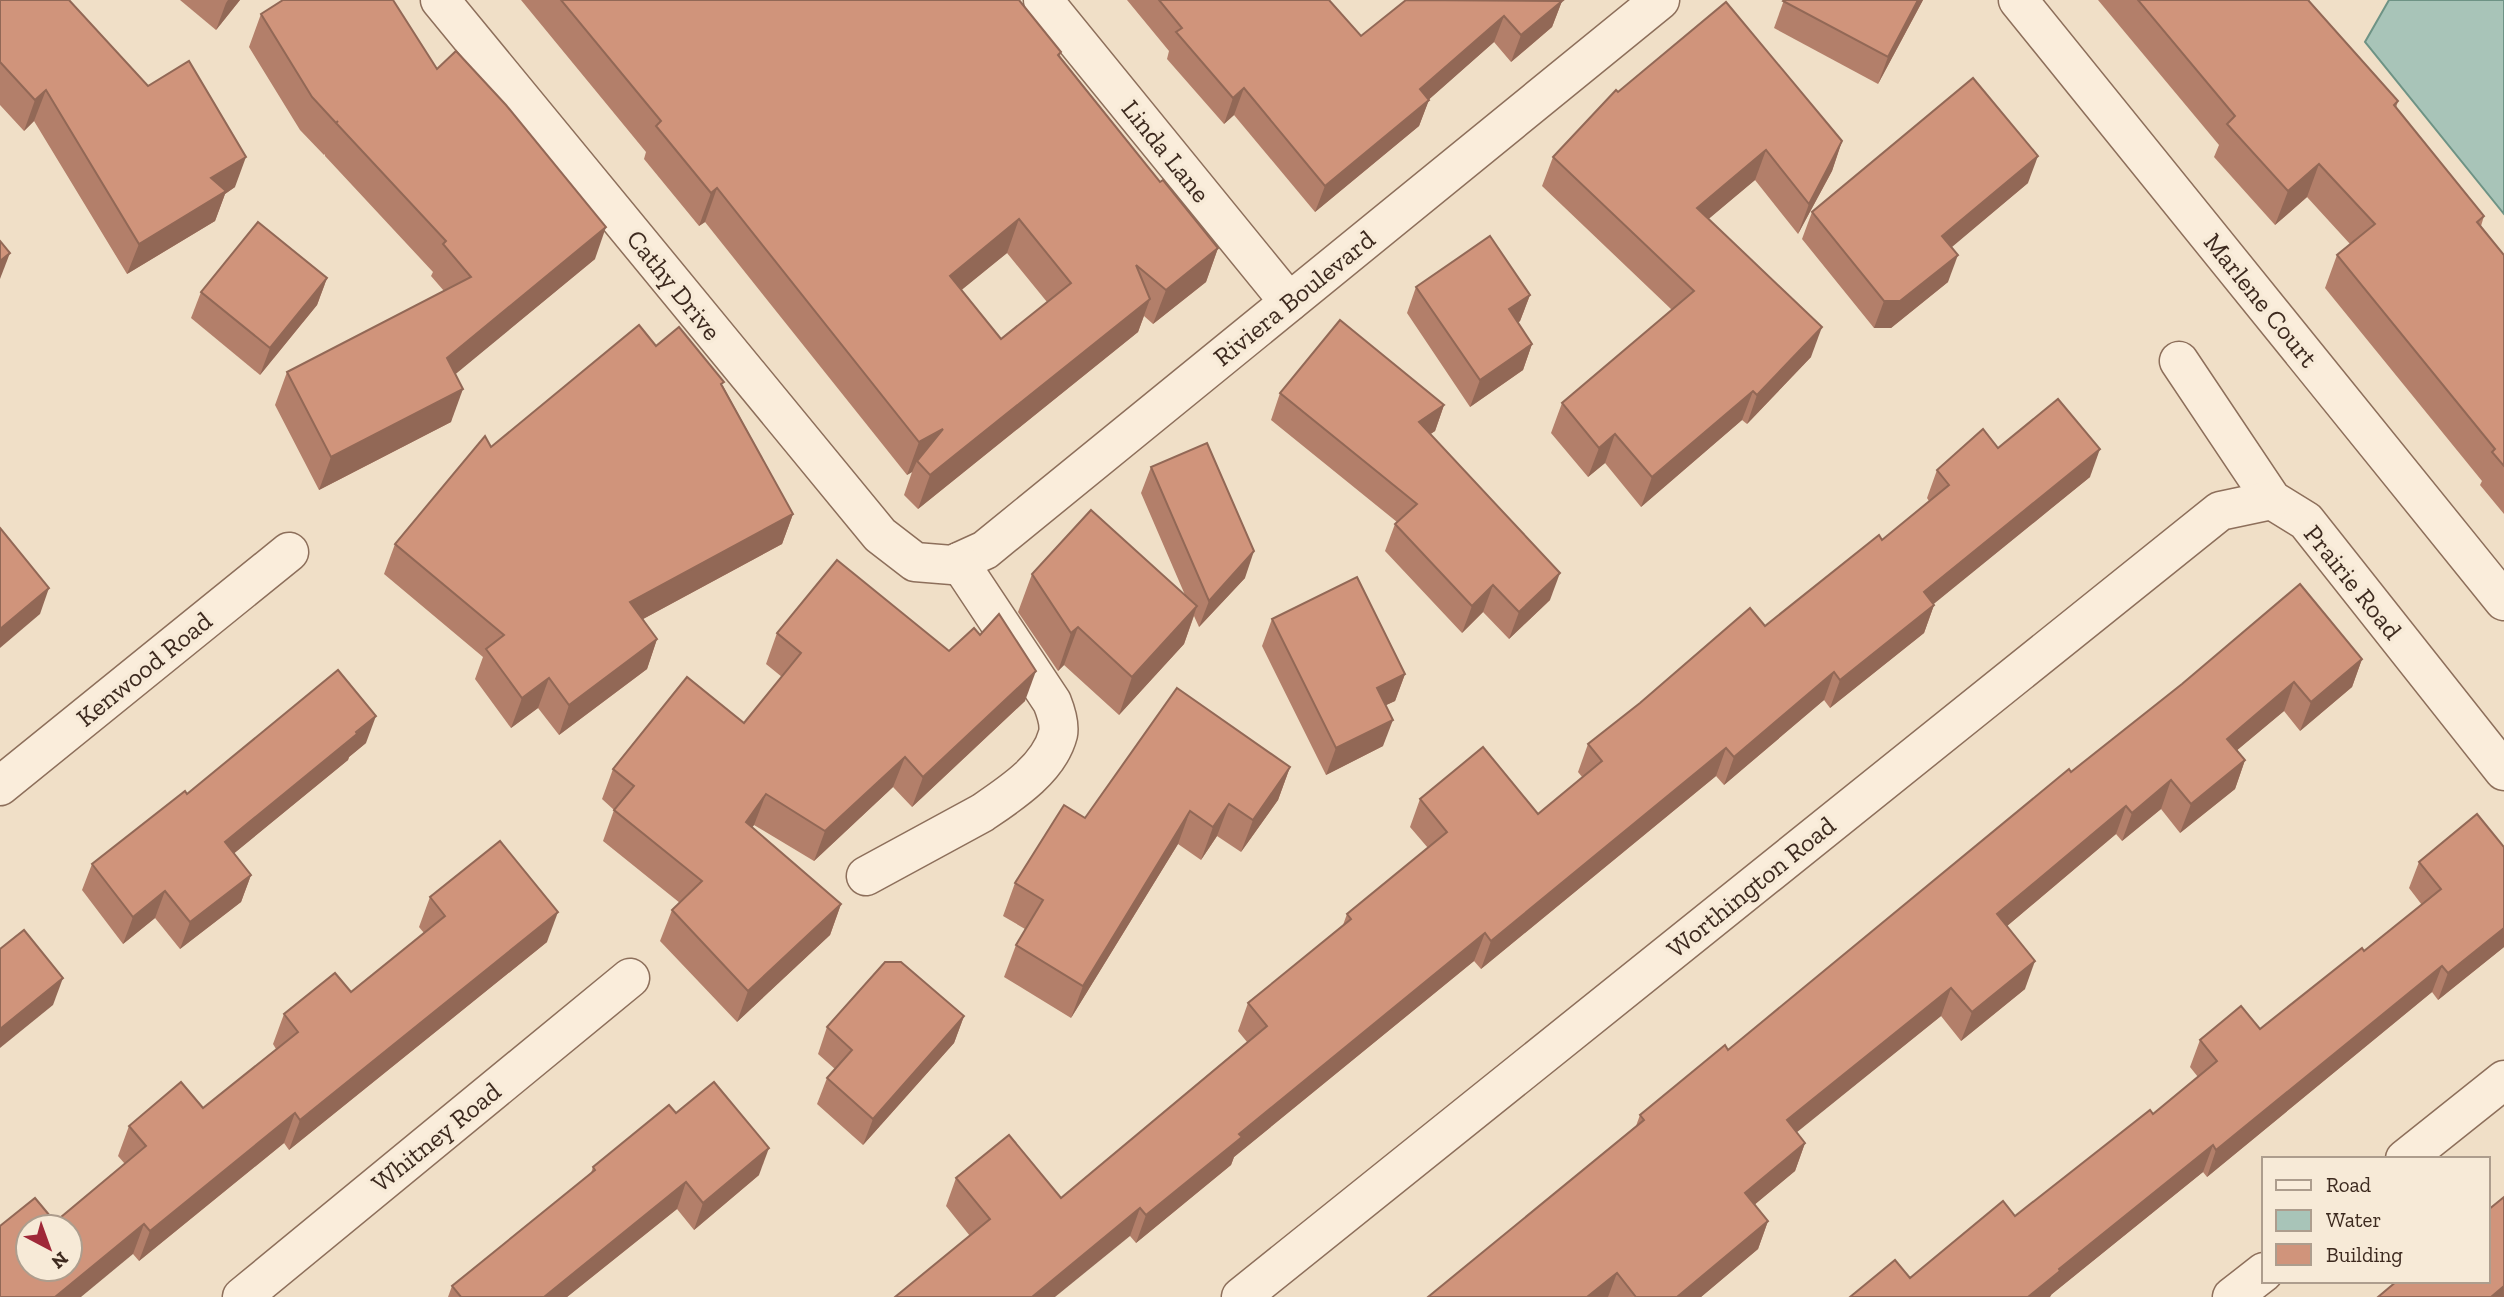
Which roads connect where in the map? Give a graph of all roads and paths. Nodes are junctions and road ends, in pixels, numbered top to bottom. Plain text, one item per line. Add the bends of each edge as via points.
1 (440, 0) edge
2 (1043, 0) edge
3 (2018, 0) edge
4 (1645, 4) edge
5 (1289, 302) junction
6 (2179, 361) dead end
7 (2272, 500) junction
8 (289, 552) dead end
9 (915, 562) joint
10 (959, 562) junction
11 (2504, 601) edge
12 (2504, 771) edge
13 (0, 786) edge
14 (866, 876) dead end
15 (630, 978) dead end
16 (2504, 1080) edge
17 (2408, 1157) edge
18 (2262, 1274) edge
19 (242, 1297) edge
20 (1241, 1297) edge
21 (2232, 1297) edge

1 - 9 street, Cathy Drive via 880,536
2 - 5 street, Linda Lane
3 - 11 street, Marlene Court
4 - 5 street, Riviera Boulevard
5 - 10 street, Riviera Boulevard via 985,550
6 - 7 street, Prairie Road
7 - 12 street, Prairie Road via 2306,520
7 - 20 street, Worthington Road via 2220,511
8 - 13 street, Kenwood Road
9 - 10 street, Riviera Boulevard
10 - 14 street via 1052,702 1058,733 1040,766 997,803
15 - 19 street, Whitney Road
16 - 17 street
18 - 21 street

